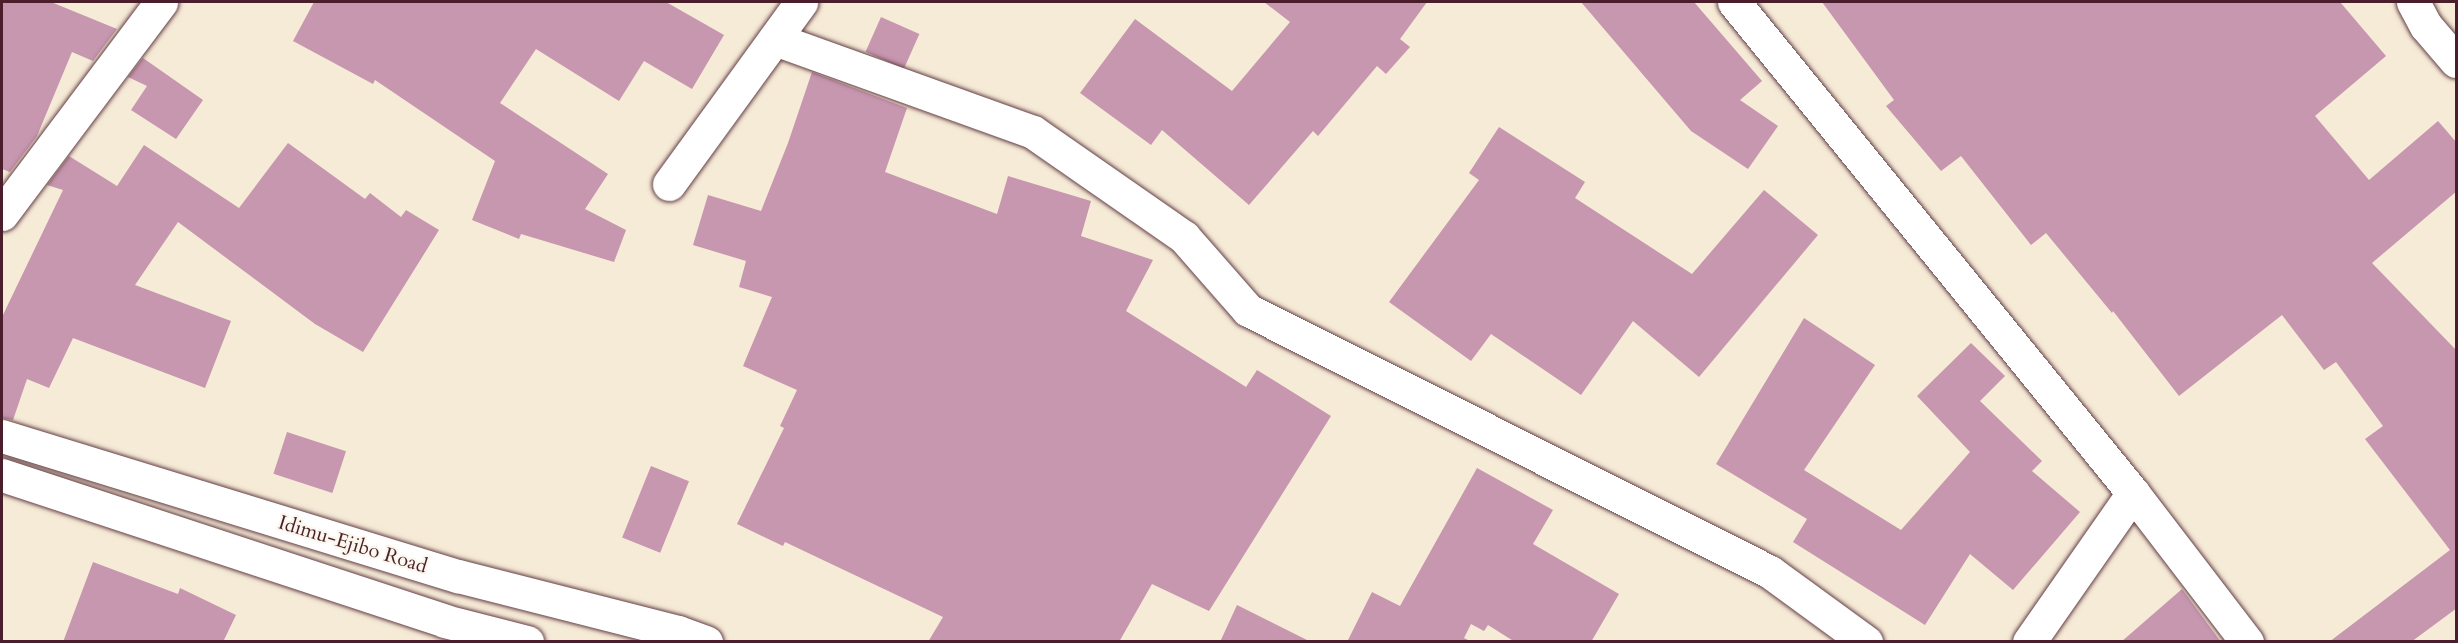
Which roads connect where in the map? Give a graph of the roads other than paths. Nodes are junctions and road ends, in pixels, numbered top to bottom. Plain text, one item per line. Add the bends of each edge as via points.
1 (161, 2) edge
2 (801, 2) edge
3 (1734, 2) edge
4 (2413, 2) edge
5 (775, 39) junction
6 (2457, 61) edge
7 (669, 184) dead end
8 (2, 214) edge
9 (2, 436) edge
10 (2, 475) edge
11 (2133, 493) junction
12 (527, 642) edge
13 (706, 642) edge
14 (1866, 642) edge
15 (2029, 642) edge
16 (2247, 642) edge

1 - 8 street
2 - 5 street
3 - 11 street
4 - 6 street via 2426,26
5 - 7 street
5 - 14 street via 1033,132 1184,237 1248,310 1770,572
9 - 13 street, Idimu-Ejibo Road via 458,576
10 - 12 street via 445,621
11 - 15 street
11 - 16 street

